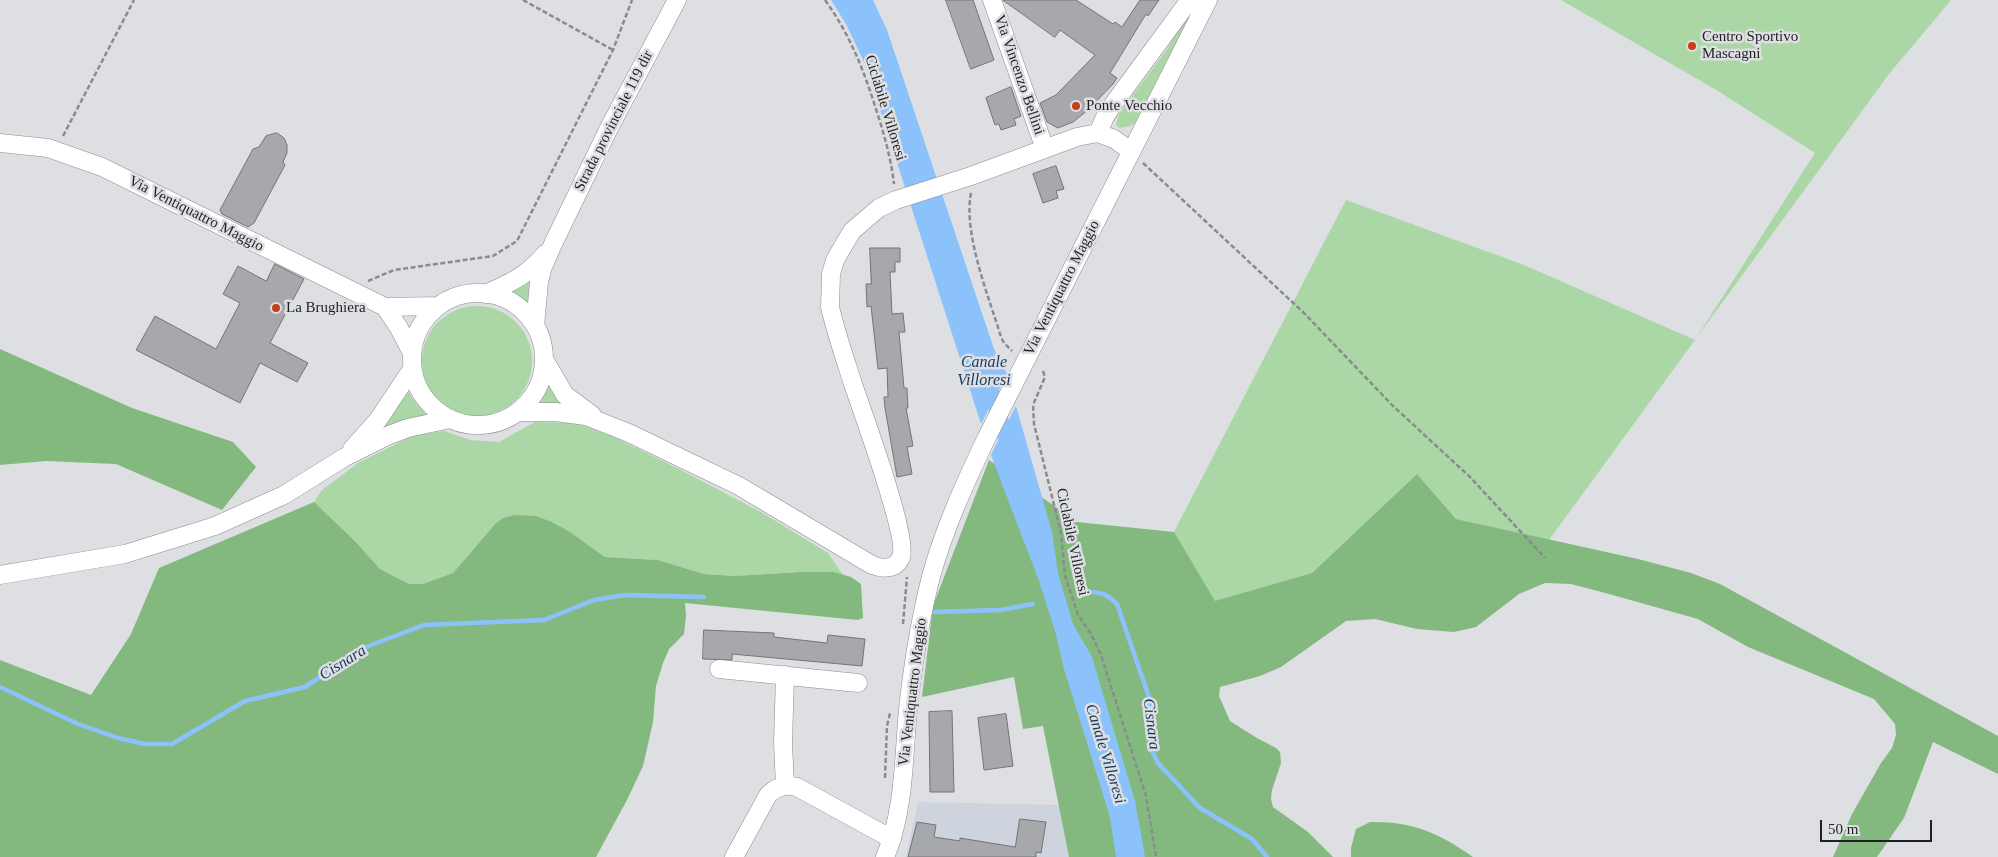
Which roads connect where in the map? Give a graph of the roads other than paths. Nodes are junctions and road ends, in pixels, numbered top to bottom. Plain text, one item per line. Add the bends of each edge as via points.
1 (677, 0) edge
2 (992, 0) edge
3 (1208, 0) edge
4 (1189, 1) dead end
5 (1098, 133) junction
6 (0, 142) edge
7 (1045, 149) junction
8 (1131, 151) junction
9 (553, 244) junction
10 (486, 294) junction
11 (438, 306) junction
12 (385, 307) junction
13 (535, 326) junction
14 (544, 359) junction
15 (412, 361) junction
16 (517, 412) junction
17 (450, 419) junction
18 (601, 420) junction
19 (345, 457) junction
20 (0, 575) edge
21 (719, 669) dead end
22 (785, 675) junction
23 (858, 683) dead end
24 (785, 786) junction
25 (892, 840) junction
26 (734, 857) edge
27 (885, 857) edge

1 - 9 street, Strada provinciale 119 dir via 609,128
2 - 7 street, Via Vincenzo Bellini
3 - 8 street, Via Ventiquattro Maggio
4 - 5 street via 1104,117
5 - 7 street
5 - 8 street
6 - 12 street, Via Ventiquattro Maggio via 48,148 102,167
7 - 18 street via 879,208 852,231 835,260 829,290 830,307 894,509 902,551 893,566 872,565 740,486
8 - 25 street, Via Ventiquattro Maggio via 986,439 951,517 925,602 909,700 900,804
9 - 10 street, Strada provinciale 119 dir via 525,275
9 - 13 street, Strada provinciale 119 dir via 539,282
10 - 11 street via 461,295
10 - 13 street via 509,301
11 - 12 street, Via Ventiquattro Maggio
11 - 15 street via 418,332
12 - 15 street via 400,328
13 - 14 street
14 - 16 street via 539,383
14 - 18 street via 565,395
15 - 17 street via 418,387 429,404
15 - 19 street via 378,420
16 - 17 street via 484,425
16 - 18 street via 573,414
17 - 19 street via 408,428
19 - 20 street via 284,495 216,526 125,554
21 - 22 street
22 - 23 street
22 - 24 street
24 - 25 street via 797,786
24 - 26 street via 768,795
25 - 27 street, Via Ventiquattro Maggio

